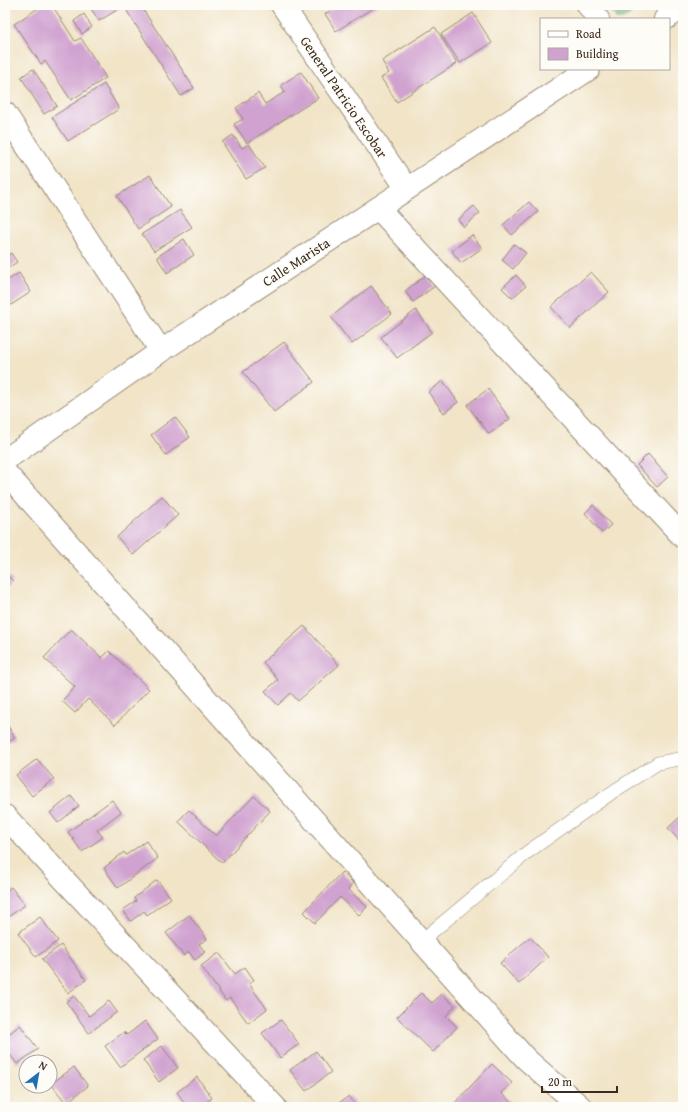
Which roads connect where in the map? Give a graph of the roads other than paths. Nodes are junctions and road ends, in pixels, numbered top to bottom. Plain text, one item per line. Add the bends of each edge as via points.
1 (282, 5) edge
2 (588, 5) edge
3 (683, 7) edge
4 (597, 18) edge
5 (666, 18) edge
6 (587, 70) edge
7 (5, 113) edge
8 (407, 189) junction
9 (378, 208) junction
10 (161, 351) junction
11 (5, 460) edge
12 (5, 472) edge
13 (683, 537) edge
14 (683, 759) edge
15 (5, 816) edge
16 (421, 941) junction
17 (275, 1107) edge
18 (581, 1107) edge

1 - 8 street, General Patricio Escobar
2 - 4 street
3 - 5 street
6 - 8 street, Calle Marista
7 - 10 street
8 - 9 street, Calle Marista
9 - 10 street, Calle Marista
9 - 13 street
10 - 11 street, Calle Marista
12 - 16 street
14 - 16 lane via 658,763 608,795 529,851
15 - 17 street
16 - 18 street via 526,1059

